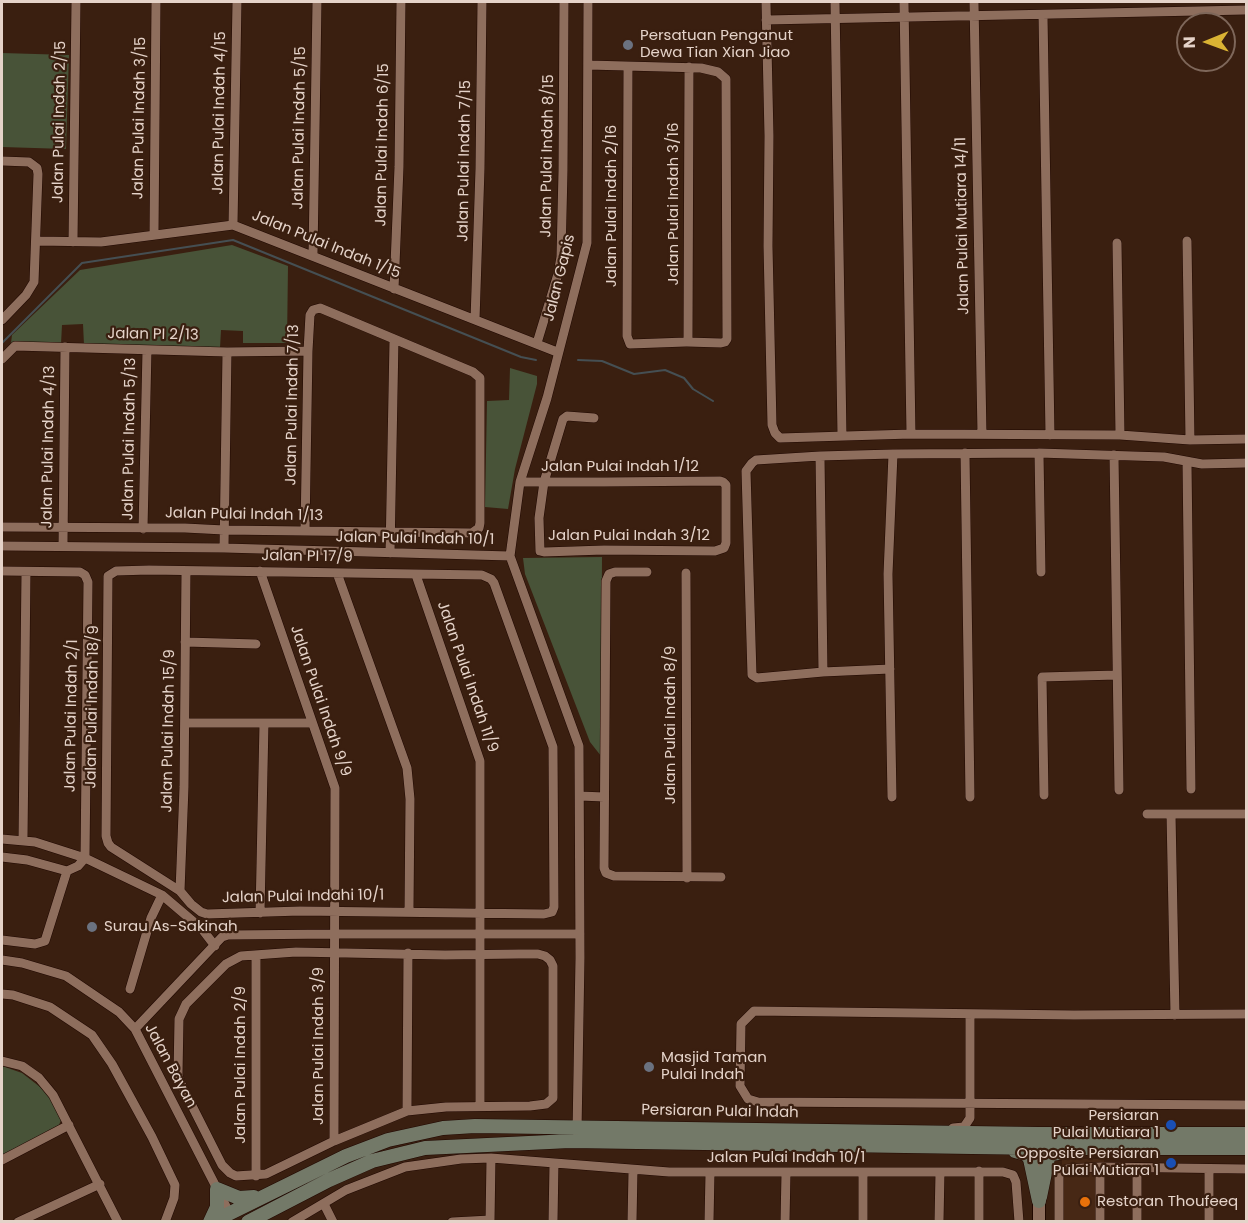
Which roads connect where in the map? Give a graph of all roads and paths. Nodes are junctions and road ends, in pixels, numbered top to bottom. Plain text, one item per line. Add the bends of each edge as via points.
1 (76, 2) edge
2 (156, 2) edge
3 (237, 2) edge
4 (317, 2) edge
5 (401, 2) edge
6 (482, 2) edge
7 (564, 2) edge
8 (588, 2) edge
9 (766, 2) edge
10 (835, 2) edge
11 (904, 2) edge
12 (974, 2) edge
13 (1246, 10) edge
14 (1043, 15) junction
15 (974, 16) junction
16 (904, 18) junction
17 (835, 19) junction
18 (766, 20) junction
19 (588, 65) junction
20 (628, 66) junction
21 (689, 67) junction
22 (3, 161) edge
23 (233, 225) junction
24 (154, 235) junction
25 (1187, 241) dead end
26 (37, 242) junction
27 (73, 242) junction
28 (1117, 243) dead end
29 (313, 255) junction
30 (394, 289) junction
31 (2, 320) edge
32 (475, 321) junction
33 (394, 340) junction
34 (687, 342) junction
35 (537, 343) junction
36 (65, 347) junction
37 (147, 350) junction
38 (308, 351) junction
39 (228, 352) junction
40 (557, 352) junction
41 (2, 359) edge
42 (594, 418) dead end
43 (911, 434) junction
44 (982, 434) junction
45 (1050, 435) junction
46 (1120, 435) junction
47 (842, 436) junction
48 (1246, 439) edge
49 (1190, 440) junction
50 (965, 453) junction
51 (1039, 453) junction
52 (893, 454) junction
53 (1114, 454) junction
54 (820, 456) junction
55 (1187, 462) junction
56 (1246, 463) edge
57 (520, 482) junction
58 (543, 482) junction
59 (2, 527) edge
60 (63, 528) junction
61 (143, 529) junction
62 (224, 530) junction
63 (305, 531) junction
64 (390, 532) junction
65 (2, 546) edge
66 (63, 546) junction
67 (224, 548) junction
68 (724, 548) joint
69 (390, 553) junction
70 (510, 556) junction
71 (2, 571) edge
72 (116, 571) joint
73 (186, 571) junction
74 (260, 571) junction
75 (26, 572) junction
76 (647, 572) dead end
77 (1041, 572) dead end
78 (337, 573) junction
79 (686, 573) dead end
80 (416, 574) junction
81 (494, 583) joint
82 (185, 642) junction
83 (256, 644) dead end
84 (890, 669) junction
85 (823, 672) junction
86 (1117, 675) junction
87 (184, 723) junction
88 (264, 723) junction
89 (312, 723) junction
90 (1191, 789) dead end
91 (1119, 790) dead end
92 (1044, 795) dead end
93 (580, 796) junction
94 (604, 797) junction
95 (892, 797) dead end
96 (970, 797) dead end
97 (1147, 814) dead end
98 (1171, 814) junction
99 (1246, 814) edge
100 (2, 839) edge
101 (23, 840) junction
102 (111, 847) joint
103 (2, 857) edge
104 (85, 858) junction
105 (67, 871) junction
106 (721, 877) dead end
107 (687, 878) junction
108 (180, 891) junction
109 (162, 895) junction
110 (336, 911) junction
111 (409, 911) junction
112 (260, 913) junction
113 (482, 913) junction
114 (335, 934) junction
115 (580, 934) junction
116 (481, 935) junction
117 (2, 940) edge
118 (215, 946) junction
119 (334, 952) junction
120 (408, 953) junction
121 (256, 955) junction
122 (481, 955) junction
123 (2, 960) edge
124 (130, 989) dead end
125 (2, 994) edge
126 (970, 1014) junction
127 (1246, 1014) edge
128 (1175, 1015) junction
129 (135, 1029) junction
130 (2, 1061) edge
131 (970, 1104) junction
132 (1246, 1105) edge
133 (480, 1106) junction
134 (407, 1111) junction
135 (69, 1125) junction
136 (923, 1132) junction
137 (1039, 1134) junction
138 (1246, 1134) edge
139 (577, 1135) junction
140 (334, 1140) junction
141 (989, 1147) junction
142 (1039, 1148) junction
143 (1088, 1148) junction
144 (1246, 1148) edge
145 (491, 1158) junction
146 (2, 1160) edge
147 (554, 1163) junction
148 (1100, 1167) junction
149 (1137, 1168) junction
150 (1209, 1169) junction
151 (1246, 1169) edge
152 (633, 1171) junction
153 (979, 1171) junction
154 (940, 1172) junction
155 (710, 1173) junction
156 (786, 1173) junction
157 (863, 1173) junction
158 (256, 1176) junction
159 (100, 1184) junction
160 (217, 1189) junction
161 (268, 1195) junction
162 (1039, 1201) junction
163 (324, 1204) junction
164 (276, 1207) junction
165 (232, 1217) edge
166 (18, 1221) edge
167 (118, 1221) edge
168 (165, 1221) edge
169 (211, 1221) edge
170 (248, 1221) edge
171 (260, 1221) edge
172 (292, 1221) edge
173 (333, 1221) edge
174 (452, 1221) edge
175 (490, 1221) edge
176 (553, 1221) edge
177 (632, 1221) edge
178 (709, 1221) edge
179 (785, 1221) edge
180 (863, 1221) edge
181 (939, 1221) edge
182 (979, 1221) edge
183 (1018, 1221) edge
184 (1039, 1221) edge
185 (1059, 1221) edge
186 (1100, 1221) edge
187 (1137, 1221) edge
188 (1209, 1221) edge

1 - 27 street, Jalan Pulai Indah 2/15
2 - 24 street, Jalan Pulai Indah 3/15
3 - 23 street, Jalan Pulai Indah 4/15
4 - 29 street, Jalan Pulai Indah 5/15
5 - 30 street, Jalan Pulai Indah 6/15
6 - 32 street, Jalan Pulai Indah 7/15
7 - 35 street, Jalan Pulai Indah 8/15 via 561,257
8 - 19 street, Jalan Gapis
9 - 18 street
10 - 17 street
11 - 16 street
12 - 15 street, Jalan Pulai Mutiara 14/11
13 - 14 street
14 - 15 street
14 - 45 street
15 - 16 street
15 - 44 street, Jalan Pulai Mutiara 14/11
16 - 17 street
16 - 43 street
17 - 18 street
17 - 47 street
18 - 47 street via 772,425 783,439
19 - 20 street
19 - 40 street, Jalan Gapis via 587,243
20 - 21 street
20 - 34 street, Jalan Pulai Indah 2/16 via 627,336 630,344
21 - 34 street, Jalan Pulai Indah 3/16
21 - 34 street via 718,72 726,79 727,339 721,343
22 - 26 street via 29,162 37,168
23 - 24 street, Jalan Pulai Indah 1/15
23 - 29 street, Jalan Pulai Indah 1/15
24 - 27 street, Jalan Pulai Indah 1/15
25 - 49 street
26 - 27 street, Jalan Pulai Indah 1/15
26 - 31 street via 32,289
28 - 46 street
29 - 30 street, Jalan Pulai Indah 1/15
30 - 32 street, Jalan Pulai Indah 1/15
32 - 35 street, Jalan Pulai Indah 1/15
33 - 38 street, Jalan Pulai Indah 7/13 via 320,308 310,315
33 - 64 street
33 - 64 street, Jalan Pulai Indah 1/13 via 480,378 480,523 472,533
35 - 40 street, Jalan Pulai Indah 1/15
36 - 37 street, Jalan PI 2/13
36 - 41 street, Jalan PI 2/13 via 15,346
36 - 60 street, Jalan Pulai Indah 4/13
37 - 39 street, Jalan PI 2/13
37 - 61 street, Jalan Pulai Indah 5/13
38 - 39 street, Jalan PI 2/13
38 - 63 street, Jalan Pulai Indah 7/13
39 - 62 street
40 - 57 street, Jalan Gapis
42 - 58 street via 563,418
43 - 44 street
43 - 47 street
44 - 45 street
45 - 46 street
46 - 49 street
48 - 49 street
50 - 51 street
50 - 52 street
50 - 96 street
51 - 53 street
51 - 77 street
52 - 54 street
52 - 84 street via 888,574
53 - 55 street
53 - 86 street
54 - 85 street
54 - 85 street via 756,460 746,471 753,675 757,678
55 - 56 street
55 - 90 street
57 - 58 street, Jalan Pulai Indah 1/12
57 - 70 street, Jalan Gapis
58 - 68 street, Jalan Pulai Indah 1/12 via 720,481 726,485
58 - 68 street, Jalan Pulai Indah 3/12 via 540,551
59 - 60 street, Jalan Pulai Indah 1/13
60 - 61 street, Jalan Pulai Indah 1/13
60 - 66 street, Jalan Pulai Indah 4/13
61 - 62 street, Jalan Pulai Indah 1/13
62 - 63 street, Jalan Pulai Indah 1/13
62 - 67 street
63 - 64 street, Jalan Pulai Indah 1/13
64 - 69 street
65 - 66 street, Jalan Pulai Indah 10/1
66 - 67 street, Jalan Pulai Indah 10/1
67 - 69 street, Jalan Pulai Indah 10/1
69 - 70 street, Jalan Pulai Indah 10/1
70 - 93 street, Jalan Pulai Indah 10/1 via 579,746
71 - 75 street
72 - 73 street, Jalan PI 17/9
72 - 102 street, Jalan Pulai Indah 18/9 via 108,576 106,836
73 - 74 street, Jalan PI 17/9
73 - 82 street, Jalan Pulai Indah 15/9
74 - 78 street, Jalan PI 17/9
74 - 89 street, Jalan Pulai Indah 9/9
75 - 101 street
75 - 104 street, Jalan Pulai Indah 2/1 via 80,572 88,582
76 - 94 street via 615,572 607,577
78 - 80 street, Jalan PI 17/9
78 - 111 street via 407,768
79 - 107 street, Jalan Pulai Indah 8/9
80 - 81 street, Jalan PI 17/9 via 482,575
80 - 113 street, Jalan Pulai Indah 11/9 via 480,761
81 - 113 street, Jalan Pulai Indahi 10/1 via 553,747 554,907 544,914
82 - 83 street
82 - 87 street, Jalan Pulai Indah 15/9
84 - 85 street
84 - 95 street
86 - 91 street
86 - 92 street via 1042,677
87 - 88 street
87 - 108 street, Jalan Pulai Indah 15/9
88 - 89 street
88 - 112 street
89 - 110 street, Jalan Pulai Indah 9/9 via 335,788
93 - 94 street
93 - 115 street, Jalan Pulai Indah 10/1
94 - 107 street via 606,873
97 - 98 street
98 - 99 street
98 - 128 street
100 - 101 street
101 - 104 street
102 - 108 street, Jalan Pulai Indahi 10/1
103 - 105 street
104 - 105 street
104 - 109 street
105 - 117 street via 45,941 35,944
106 - 107 street
108 - 112 street, Jalan Pulai Indahi 10/1 via 207,914
109 - 118 street via 202,929
109 - 124 street via 151,918
110 - 111 street, Jalan Pulai Indahi 10/1
110 - 112 street, Jalan Pulai Indahi 10/1
110 - 114 street, Jalan Pulai Indah 9/9
111 - 113 street, Jalan Pulai Indahi 10/1
113 - 116 street, Jalan Pulai Indah 11/9
114 - 116 street
114 - 118 street via 228,935
114 - 119 street, Jalan Pulai Indah 9/9
115 - 116 street
115 - 139 street, Jalan Pulai Indah 10/1
116 - 122 street, Jalan Pulai Indah 11/9
118 - 129 street
119 - 120 street
119 - 121 street
119 - 140 street, Jalan Pulai Indah 3/9
120 - 122 street
120 - 134 street
121 - 158 street, Jalan Pulai Indah 2/9
121 - 158 street via 241,956 226,964 186,1004 179,1019 178,1075 222,1165 236,1176
122 - 133 street, Jalan Pulai Indah 11/9
122 - 133 street via 538,954 550,960 553,1098 540,1105
123 - 129 street, Jalan Bayan via 66,976 118,1012
125 - 168 street via 50,1007 92,1035 112,1064 175,1185
126 - 128 street
126 - 131 street
126 - 131 street via 754,1011 741,1024 740,1086 748,1099 758,1102
127 - 128 street
129 - 160 street, Jalan Bayan
130 - 135 street via 22,1066 39,1078 54,1095
131 - 132 street
131 - 136 street via 969,1122 964,1127
133 - 134 street
134 - 140 street
135 - 146 street
135 - 159 street
136 - 137 main road, Persiaran Pulai Indah
136 - 139 main road, Persiaran Pulai Indah
137 - 138 main road, Persiaran Pulai Indah
137 - 142 street
139 - 141 main road, Persiaran Pulai Indah
139 - 161 main road, Persiaran Pulai Indah via 475,1126 443,1128 399,1137 346,1156
139 - 164 main road, Persiaran Pulai Indah via 425,1148 372,1161
140 - 158 street via 283,1167
141 - 142 main road, Persiaran Pulai Indah
141 - 162 main road via 1026,1154
142 - 143 main road, Persiaran Pulai Indah
142 - 162 street
143 - 144 main road, Persiaran Pulai Indah
143 - 162 main road via 1049,1155
145 - 147 street, Jalan Pulai Indah 10/1
145 - 163 street, Jalan Pulai Indah 10/1 via 405,1167 345,1190
145 - 175 street
147 - 152 street, Jalan Pulai Indah 10/1
147 - 176 street
148 - 149 street
148 - 185 street via 1067,1169 1059,1174
148 - 186 street
149 - 150 street
149 - 187 street
150 - 151 street
150 - 188 street
152 - 155 street, Jalan Pulai Indah 10/1
152 - 177 street
153 - 154 street, Jalan Pulai Indah 10/1
153 - 182 street
153 - 183 street, Jalan Pulai Indah 10/1 via 1013,1175
154 - 157 street, Jalan Pulai Indah 10/1
154 - 181 street
155 - 156 street, Jalan Pulai Indah 10/1
155 - 178 street
156 - 157 street, Jalan Pulai Indah 10/1
156 - 179 street
157 - 180 street
159 - 166 street
159 - 167 street
160 - 161 main road via 239,1198
160 - 165 street, Jalan Bayan
160 - 169 main road via 217,1207
161 - 165 main road, Persiaran Pulai Indah
162 - 184 street
163 - 172 street, Jalan Pulai Indah 10/1
163 - 173 street
164 - 170 main road, Persiaran Pulai Indah
164 - 171 main road
165 - 169 main road, Persiaran Pulai Indah
174 - 175 street

